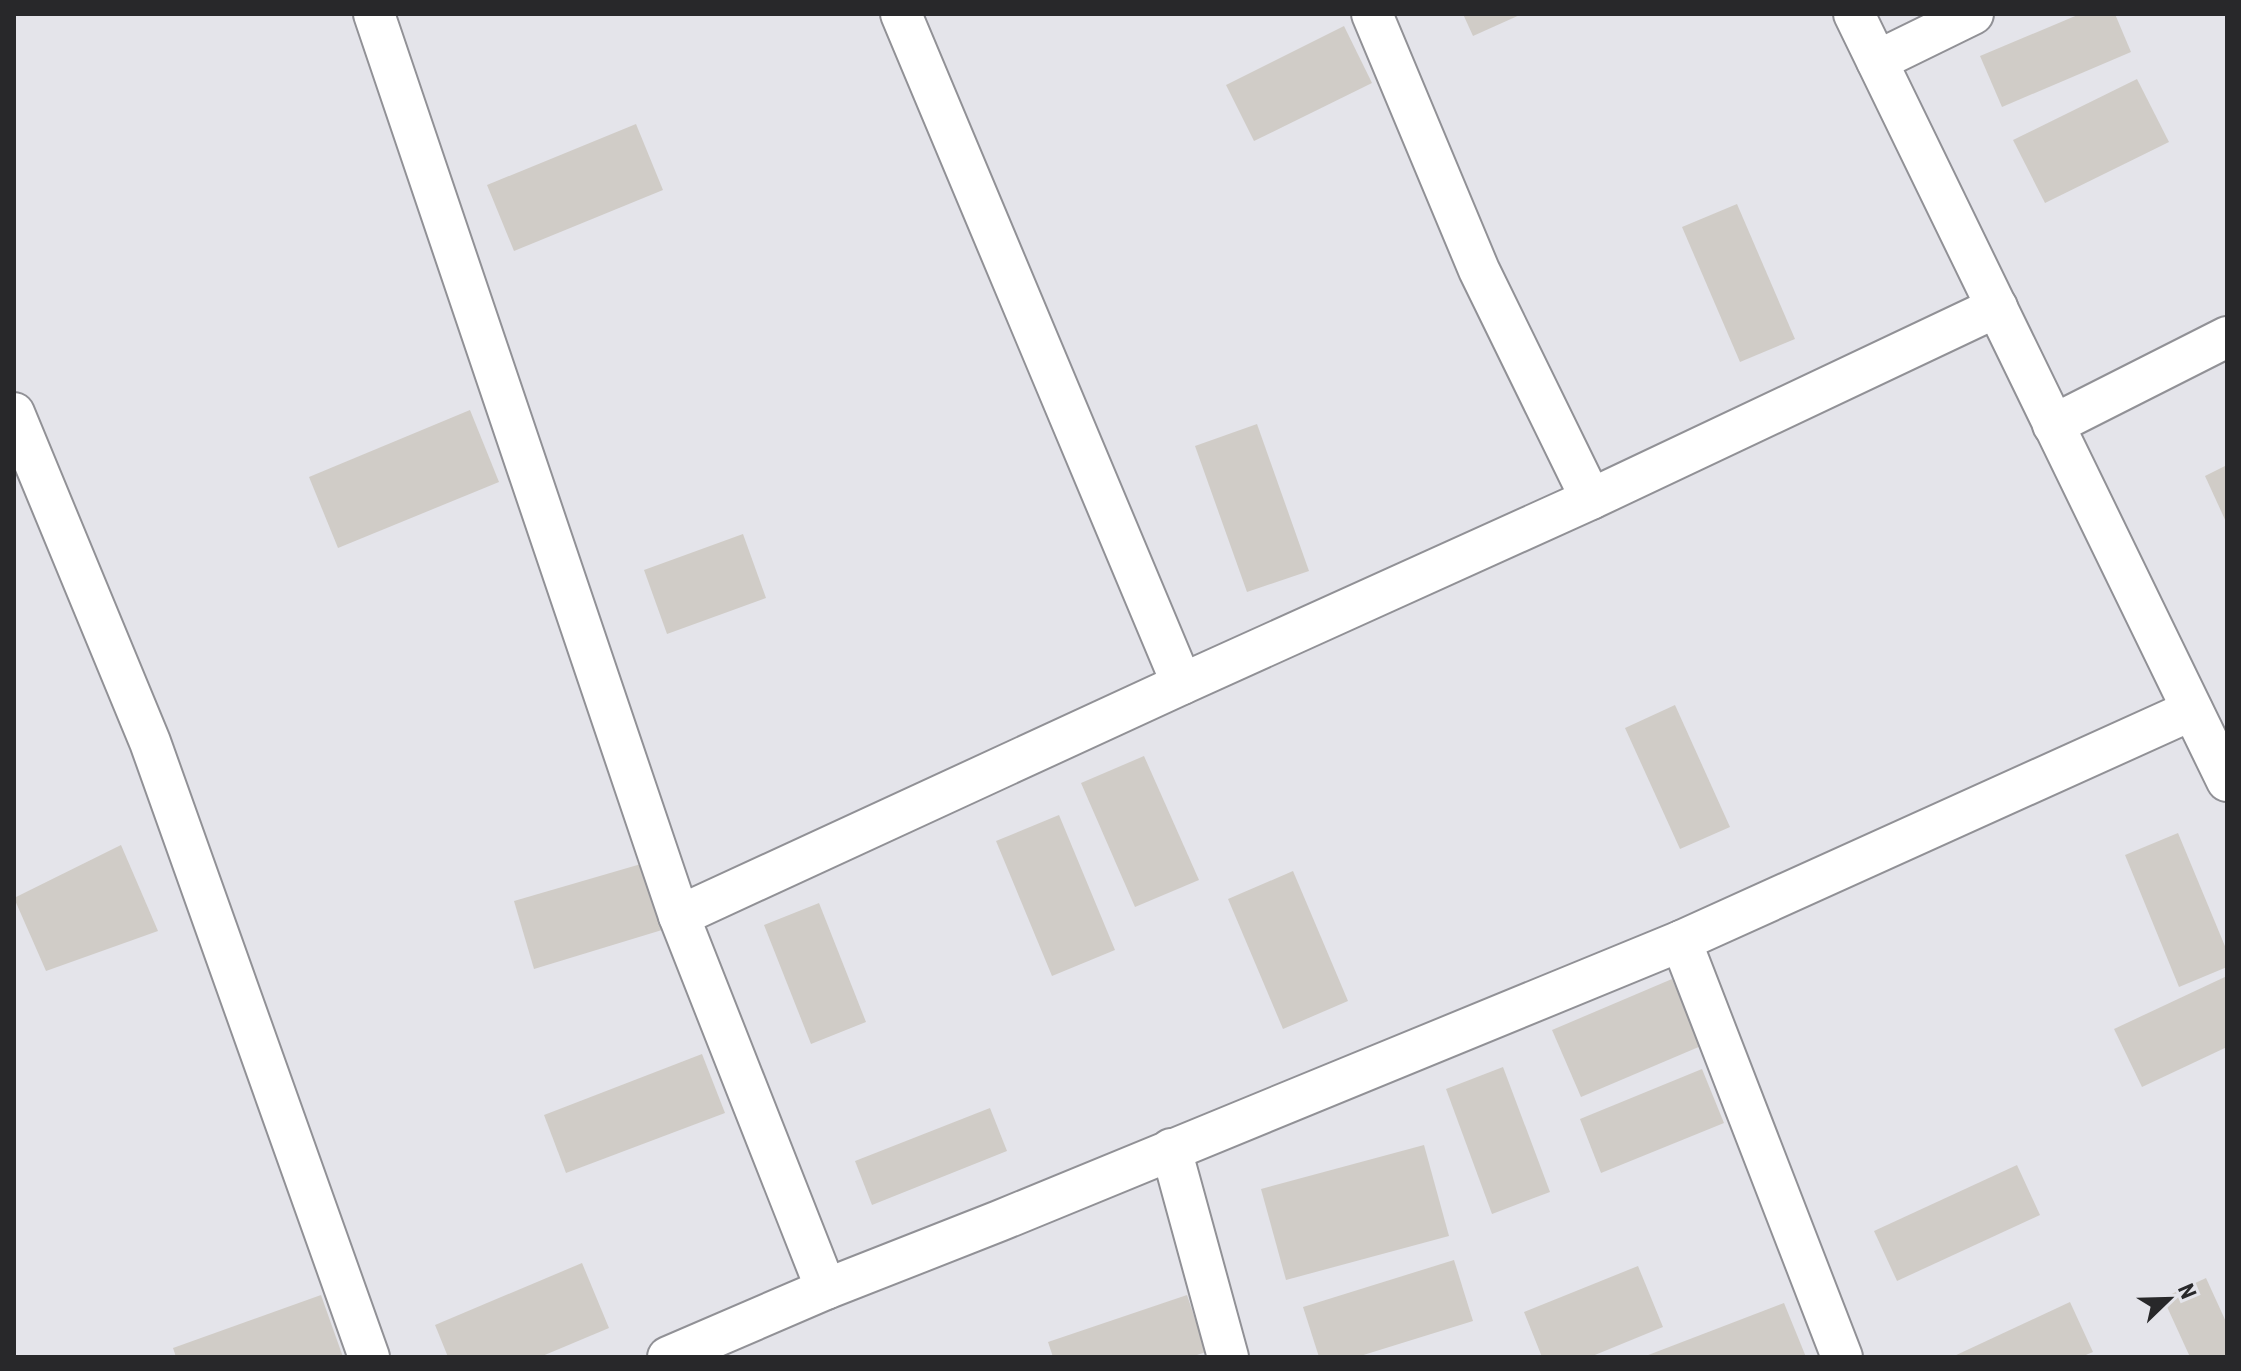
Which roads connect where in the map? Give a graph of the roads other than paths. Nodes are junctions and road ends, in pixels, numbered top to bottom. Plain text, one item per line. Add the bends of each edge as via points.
1 (374, 14) edge
2 (901, 14) edge
3 (1372, 14) edge
4 (1854, 14) edge
5 (1973, 14) edge
6 (1877, 61) junction
7 (1997, 307) junction
8 (2227, 337) edge
9 (14, 413) edge
10 (2053, 425) junction
11 (1591, 499) junction
12 (1182, 684) junction
13 (2192, 710) junction
14 (2227, 781) edge
15 (679, 916) junction
16 (1681, 941) junction
17 (1171, 1149) junction
18 (826, 1289) junction
19 (369, 1357) edge
20 (668, 1357) edge
21 (1228, 1357) edge
22 (1842, 1357) edge

1 - 15 street
2 - 12 street
3 - 11 street via 1479,270
4 - 6 street
5 - 6 street
6 - 7 street
7 - 10 street
7 - 11 street
8 - 10 street
9 - 19 street via 150,742
10 - 13 street
11 - 12 street
12 - 15 street
13 - 14 street
13 - 16 street
15 - 18 street
16 - 17 street
16 - 22 street
17 - 18 street
17 - 21 street
18 - 20 street

